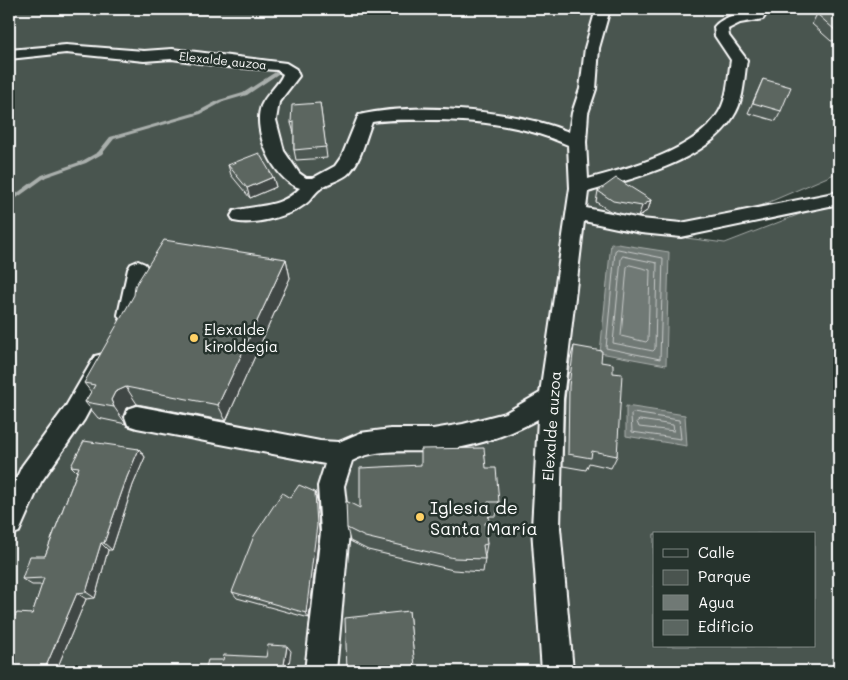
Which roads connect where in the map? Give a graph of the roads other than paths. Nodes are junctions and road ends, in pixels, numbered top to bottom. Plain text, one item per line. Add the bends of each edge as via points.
1 (603, 9) edge
2 (758, 16) dead end
3 (9, 54) edge
4 (577, 142) junction
5 (314, 184) junction
6 (579, 188) junction
7 (839, 198) edge
8 (576, 212) junction
9 (241, 216) dead end
10 (138, 270) dead end
11 (551, 399) junction
12 (137, 417) dead end
13 (341, 454) junction
14 (9, 523) edge
15 (320, 671) edge
16 (558, 671) edge

1 - 4 street, Elexalde auzoa via 592,48 588,89 580,113
2 - 6 street via 736,19 722,27 722,36 740,60 727,112 714,130 685,150 646,168
3 - 5 street, Elexalde auzoa via 66,49 144,56 172,54 281,66 291,76 267,112 274,149 289,173 301,182
4 - 5 street via 561,134 502,118 398,115 370,118 365,119 360,128 346,165 331,177
4 - 6 street, Elexalde auzoa
5 - 9 street via 296,204
6 - 8 street, Elexalde auzoa
7 - 8 street via 681,230 628,225
8 - 11 street, Elexalde auzoa
10 - 14 street via 131,312 75,413 31,474
11 - 13 street via 511,422 464,435 360,444
11 - 16 street, Elexalde auzoa via 546,528
12 - 13 street
13 - 15 street via 332,486 335,532

